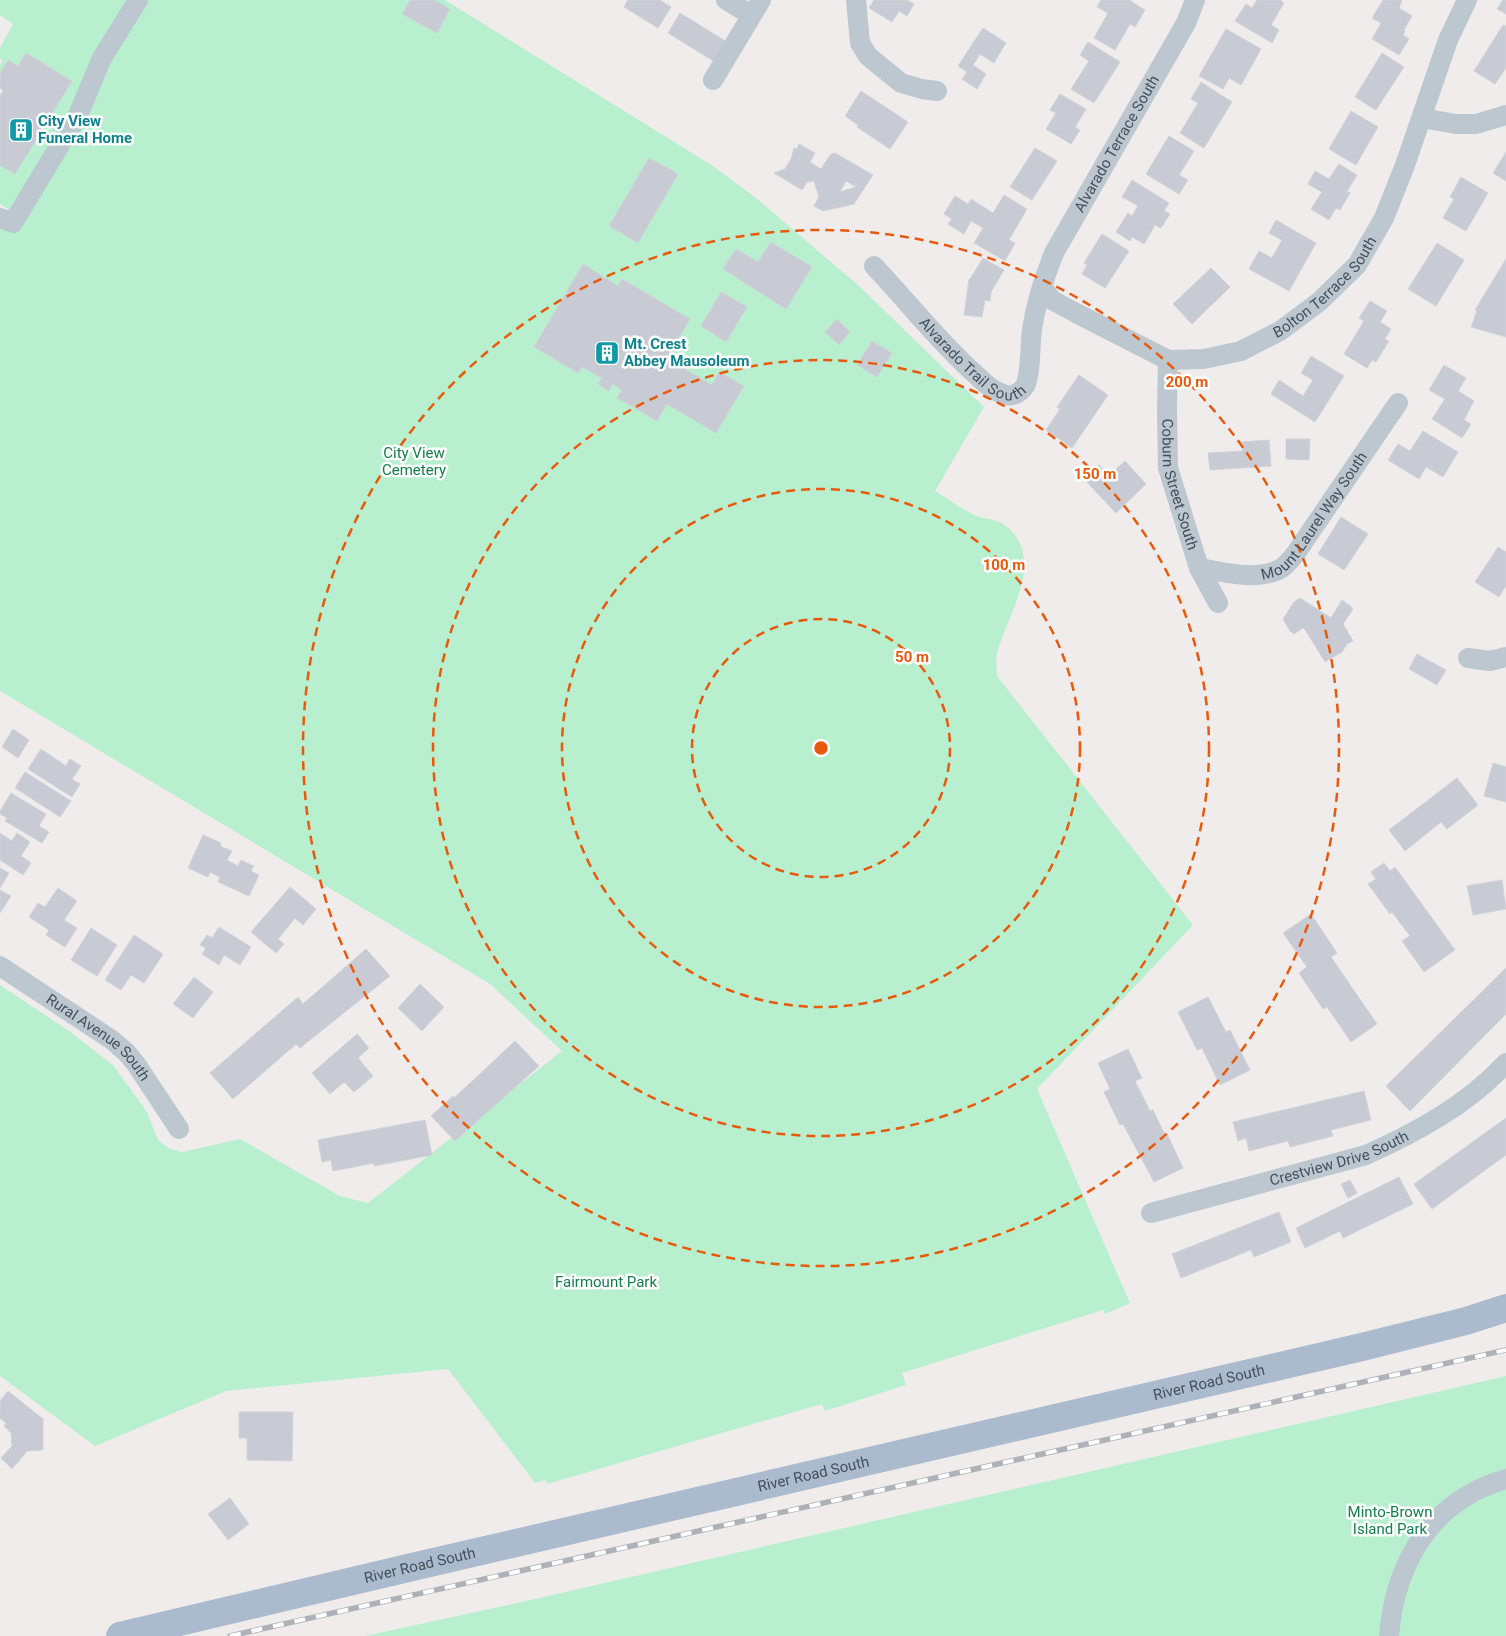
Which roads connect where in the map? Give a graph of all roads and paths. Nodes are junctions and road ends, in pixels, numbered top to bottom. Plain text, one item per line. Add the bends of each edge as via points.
1 (138, 0) edge
2 (726, 0) edge
3 (856, 0) edge
4 (1195, 0) edge
5 (1467, 0) edge
6 (756, 8) edge
7 (713, 80) dead end
8 (937, 91) dead end
9 (1506, 115) edge
10 (1422, 118) junction
11 (6, 221) edge
12 (874, 266) dead end
13 (1042, 288) junction
14 (1168, 360) junction
15 (1398, 403) dead end
16 (1199, 568) junction
17 (1218, 603) dead end
18 (1506, 657) edge
19 (1468, 658) dead end
20 (0, 966) edge
21 (1506, 1063) edge
22 (179, 1129) dead end
23 (1151, 1213) dead end
24 (1506, 1308) edge
25 (1506, 1479) edge
26 (120, 1636) edge
27 (1390, 1636) edge

1 - 11 street via 102,58 78,114
2 - 6 street
3 - 8 street via 860,43 868,56 901,83
4 - 13 street, Alvarado Terrace South via 1186,23 1054,253
5 - 10 street, Bolton Terrace South via 1448,40
6 - 7 street
9 - 10 street via 1476,124
10 - 14 street, Bolton Terrace South via 1384,218 1357,265 1319,302 1280,330 1241,351 1204,359
12 - 13 street, Alvarado Trail South via 963,363 990,387 1008,396 1022,389 1027,379 1032,329
13 - 14 street, Bolton Terrace South via 1052,300 1076,314
14 - 16 street, Coburn Street South via 1168,468
15 - 16 street, Mount Laurel Way South via 1296,553 1283,567 1264,574 1243,575
16 - 17 street, Coburn Street South
18 - 19 street via 1490,661
20 - 22 street, Rural Avenue South via 127,1053
21 - 23 street, Crestview Drive South via 1441,1118 1366,1155
24 - 26 main road, River Road South via 1362,1347
25 - 27 street via 1460,1498 1417,1543 1401,1578 1392,1610

